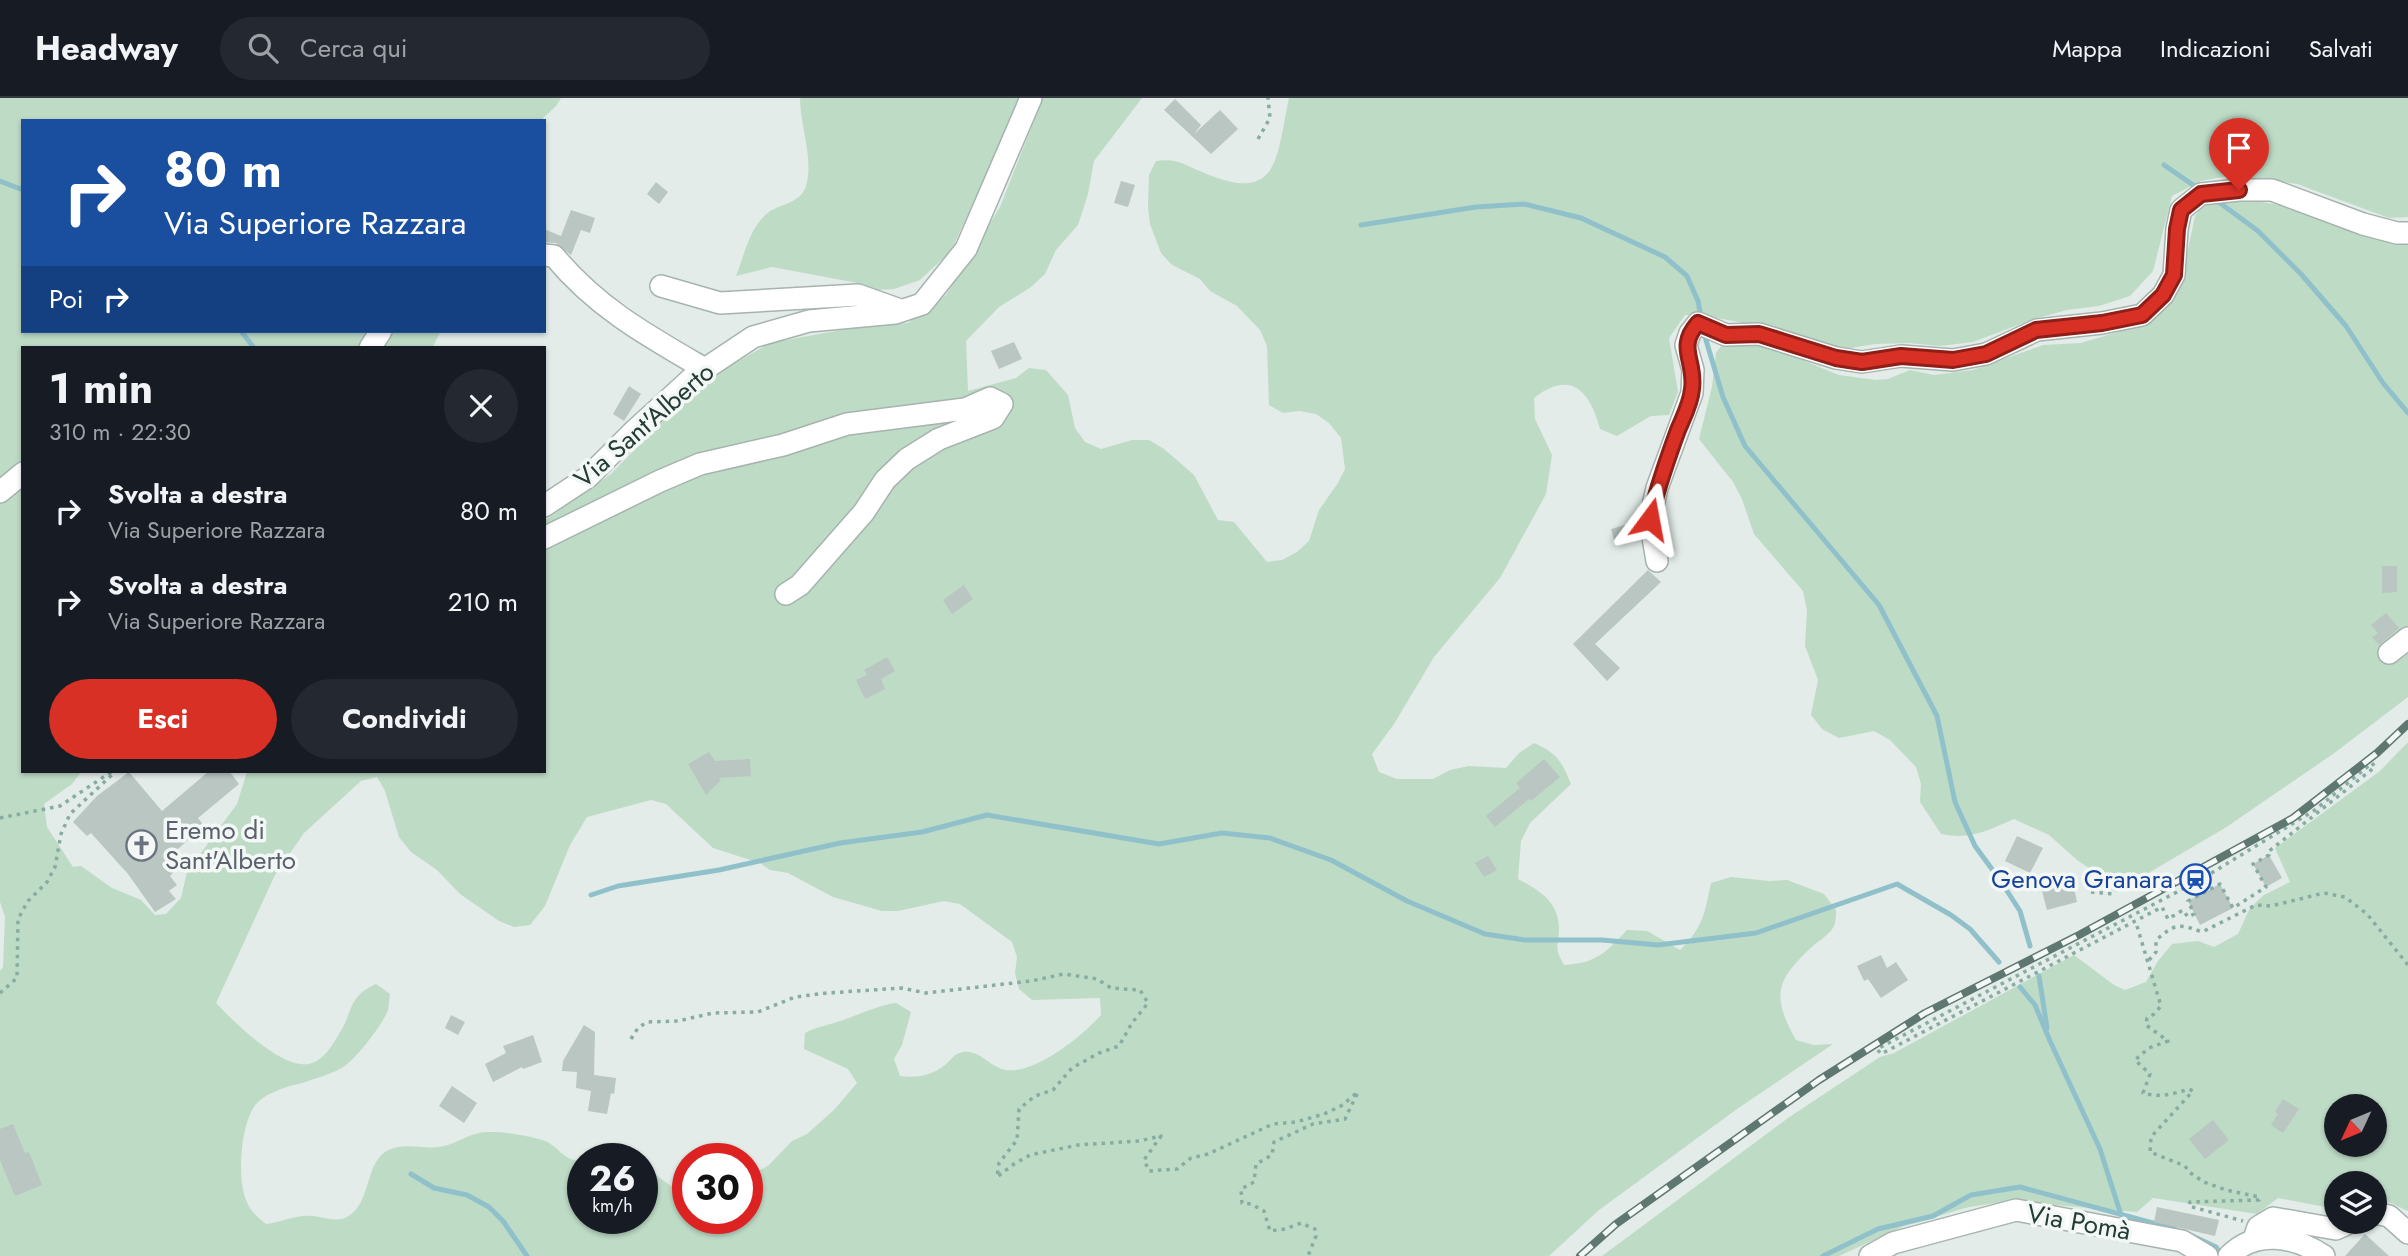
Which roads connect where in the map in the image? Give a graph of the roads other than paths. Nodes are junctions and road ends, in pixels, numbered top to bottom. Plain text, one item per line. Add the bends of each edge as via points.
1 (1031, 98) edge
2 (2408, 233) edge
3 (546, 255) edge
4 (661, 286) dead end
5 (902, 311) junction
6 (705, 369) junction
7 (21, 475) edge
8 (0, 492) edge
9 (546, 505) edge
10 (546, 537) edge
11 (1657, 561) dead end
12 (786, 594) dead end
13 (2408, 638) edge
14 (2389, 653) dead end
15 (2387, 1216) edge
16 (2324, 1227) edge
17 (2404, 1228) edge
18 (2256, 1233) junction
19 (2232, 1253) edge
20 (1870, 1256) edge
21 (2207, 1256) edge
22 (2324, 1256) edge

1 - 5 street, Via Sant'Alberto via 966,249 922,304
2 - 11 street via 2363,224 2272,190 2201,194 2181,210 2174,275 2163,295 2142,315 2036,330 1986,354 1953,360 1901,356 1862,362 1759,334 1726,335 1698,323 1686,345 1693,370 1692,393 1650,519
3 - 6 street via 554,256 575,281 628,324
4 - 5 street via 720,303 858,295
5 - 6 street, Via Sant'Alberto via 809,321 753,337
6 - 9 street, Via Sant'Alberto via 588,477
7 - 8 street
10 - 12 street via 700,464 847,424 965,409 990,398 1002,404 993,418 939,439 907,459 800,585
13 - 14 street
15 - 17 street
16 - 18 street via 2273,1218
18 - 19 street
18 - 22 street via 2299,1242
20 - 21 street, Via Pomà via 1893,1243 2016,1210 2182,1241

